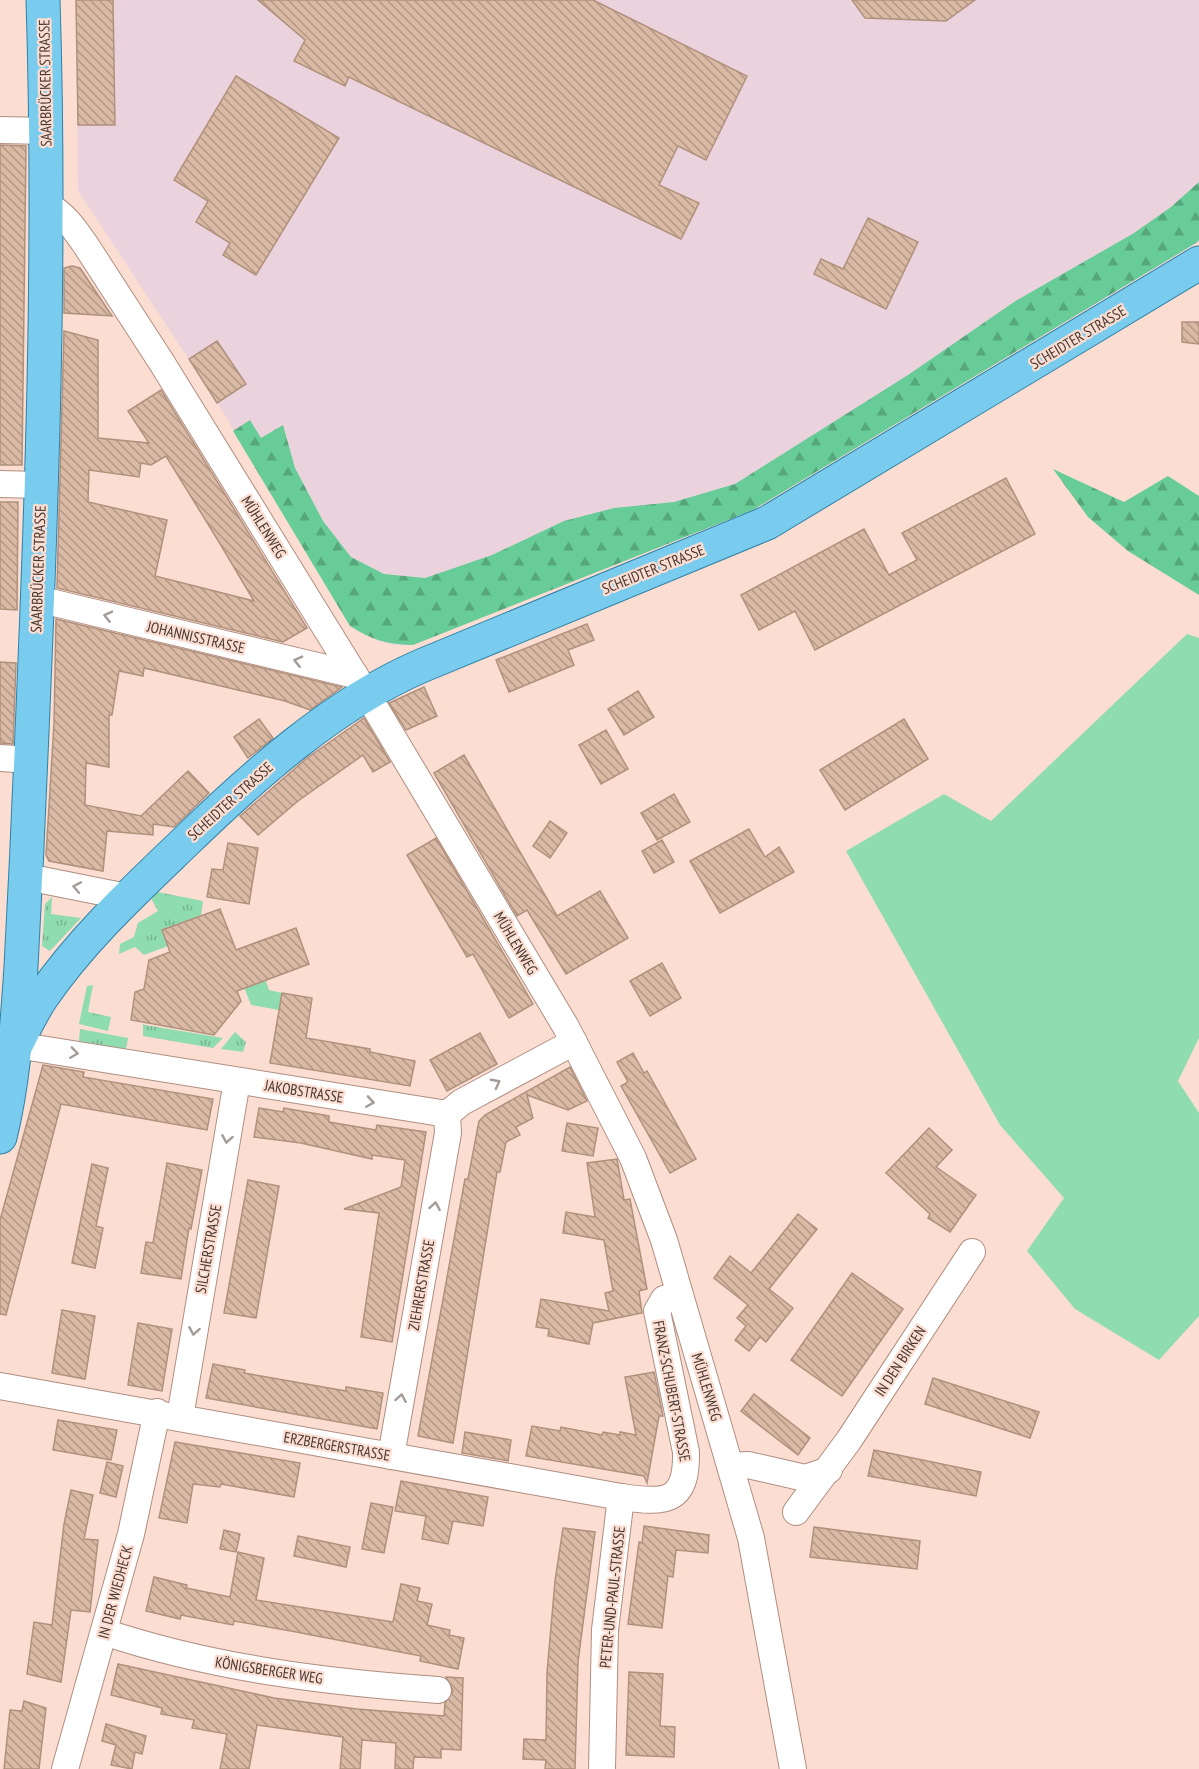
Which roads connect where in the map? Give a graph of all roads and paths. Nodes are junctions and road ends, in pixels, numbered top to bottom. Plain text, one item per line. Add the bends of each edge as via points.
1 (43, 0) edge
2 (0, 130) edge
3 (47, 131) junction
4 (46, 204) junction
5 (1199, 263) edge
6 (0, 484) edge
7 (40, 485) junction
8 (38, 602) junction
9 (361, 685) junction
10 (15, 759) edge
11 (27, 877) junction
12 (127, 897) junction
13 (574, 1042) junction
14 (16, 1045) junction
15 (237, 1081) junction
16 (447, 1114) junction
17 (0, 1137) edge
18 (972, 1252) dead end
19 (678, 1295) junction
20 (0, 1386) edge
21 (169, 1414) junction
22 (391, 1456) junction
23 (732, 1466) junction
24 (829, 1470) junction
25 (674, 1495) joint
26 (621, 1497) junction
27 (796, 1512) dead end
28 (104, 1632) junction
29 (438, 1690) dead end
30 (65, 1769) edge
31 (602, 1769) edge
32 (793, 1769) edge

1 - 3 main road, SAARBRÜCKER STRASSE
2 - 3 street
3 - 4 main road, SAARBRÜCKER STRASSE
4 - 7 main road, SAARBRÜCKER STRASSE
4 - 9 street, MÜHLENWEG via 70,222 85,244
5 - 9 main road, SCHEIDTER STRASSE via 767,523 421,666
6 - 7 street
7 - 8 main road, SAARBRÜCKER STRASSE
9 -> 8 street, JOHANNISSTRASSE
8 - 10 main road, SAARBRÜCKER STRASSE
9 - 12 main road, SCHEIDTER STRASSE via 307,736 237,792
9 - 13 street, MÜHLENWEG
10 - 11 main road, SAARBRÜCKER STRASSE
12 -> 11 street
11 - 14 main road, SAARBRÜCKER STRASSE
12 - 14 main road, SCHEIDTER STRASSE via 59,973
16 -> 13 street via 462,1102
13 - 19 street, MÜHLENWEG via 633,1158 664,1240
14 -> 15 street, JAKOBSTRASSE
14 - 17 main road, SAARBRÜCKER STRASSE
15 -> 16 street, JAKOBSTRASSE
15 -> 21 street, SILCHERSTRASSE
22 -> 16 street, ZIEHRERSTRASSE via 448,1133
18 - 24 street, IN DEN BIRKEN
19 - 23 street, MÜHLENWEG
19 - 25 street, FRANZ-SCHUBERT-STRASSE via 664,1299 657,1311 686,1462 683,1486
20 - 21 street, ERZBERGERSTRASSE
21 - 22 street, ERZBERGERSTRASSE
21 - 28 street, IN DER WIEDHECK
22 - 26 street, ERZBERGERSTRASSE
23 - 24 street via 748,1465 805,1478
23 - 32 street, MÜHLENWEG via 751,1538
24 - 27 street, IN DEN BIRKEN
25 - 26 street, ERZBERGERSTRASSE via 659,1500
26 - 31 street, PETER-UND-PAUL-STRASSE via 606,1630
28 - 29 street, KÖNIGSBERGER WEG via 181,1654 280,1675
28 - 30 street, IN DER WIEDHECK

